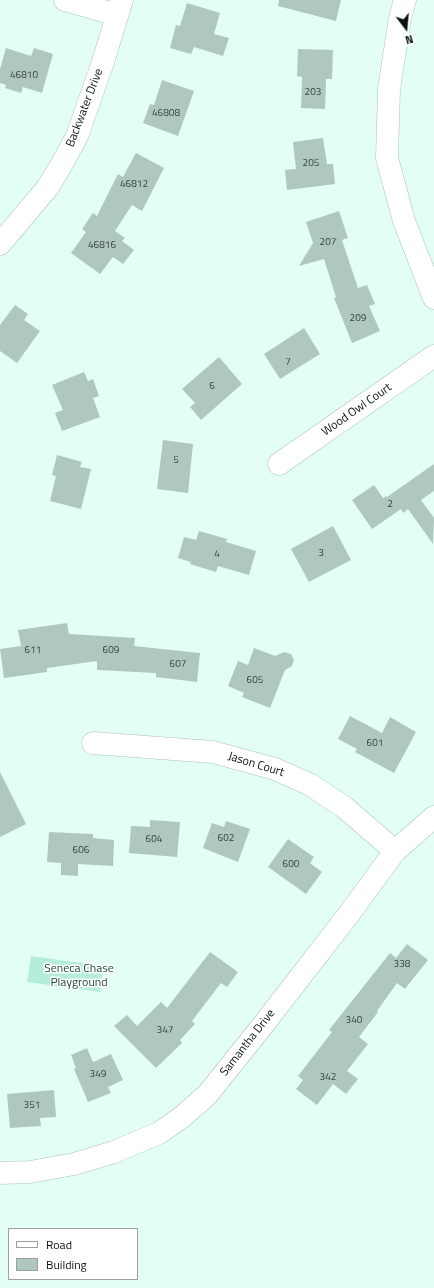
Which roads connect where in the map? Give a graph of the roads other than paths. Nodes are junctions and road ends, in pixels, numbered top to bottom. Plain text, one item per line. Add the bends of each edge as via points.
1 (65, 0) edge
2 (405, 0) edge
3 (119, 8) edge
4 (0, 244) edge
5 (434, 298) edge
6 (434, 356) edge
7 (279, 464) dead end
8 (93, 743) dead end
9 (434, 817) edge
10 (395, 851) junction
11 (0, 1173) edge

1 - 3 street
2 - 5 street via 389,89 387,158 404,221
3 - 4 street, Backwater Drive via 77,136 48,187
6 - 7 street, Wood Owl Court
8 - 10 street, Jason Court via 213,752 275,769 309,784 344,807
9 - 10 street, Samantha Drive
10 - 11 street, Samantha Drive via 207,1095 182,1117 159,1133 114,1152 74,1164 30,1172

